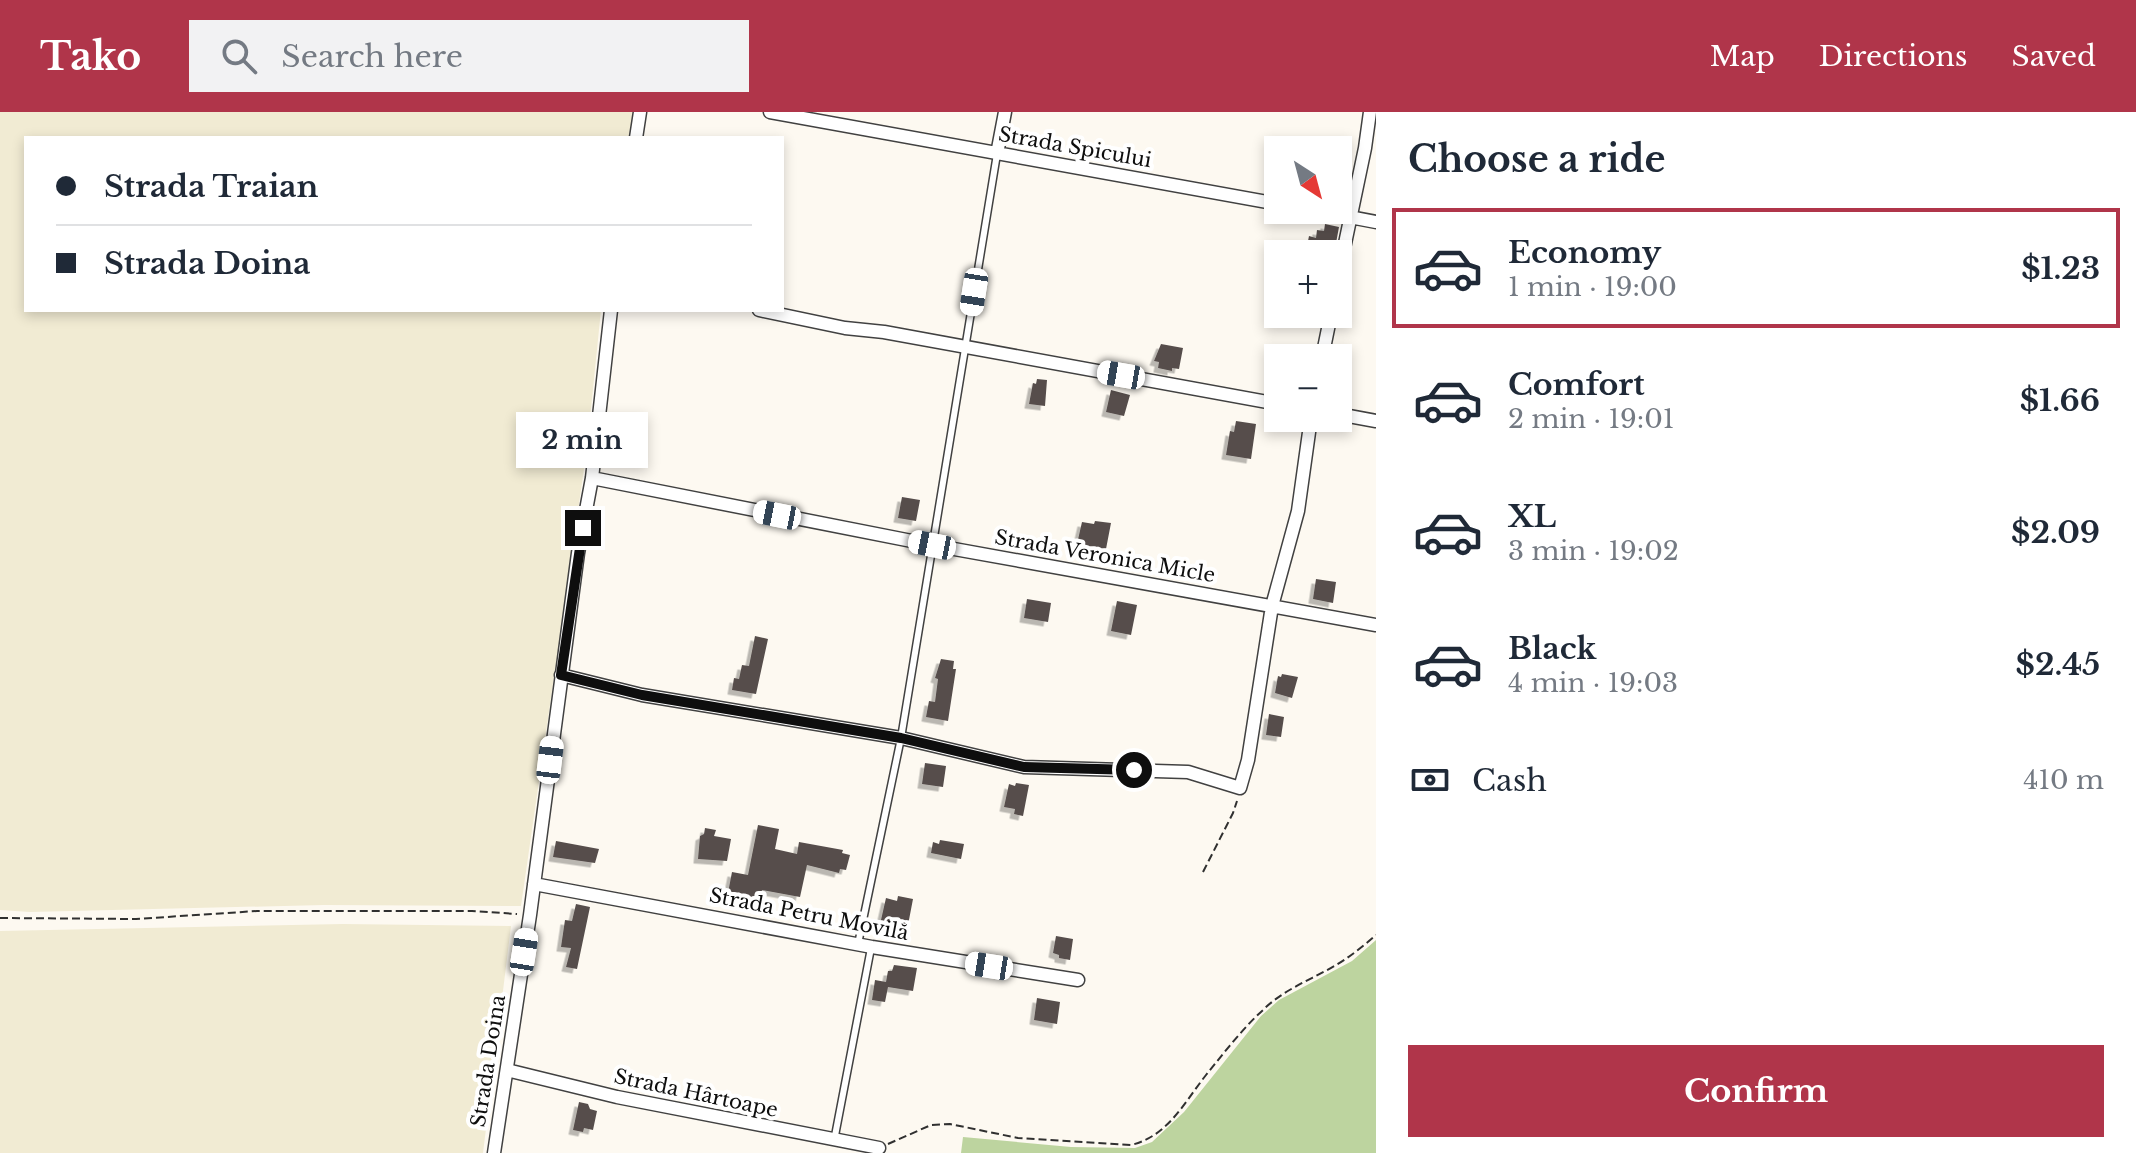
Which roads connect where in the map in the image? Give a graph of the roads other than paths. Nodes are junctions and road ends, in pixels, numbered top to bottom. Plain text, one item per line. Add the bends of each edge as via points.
1 (640, 112) edge
2 (770, 112) edge
3 (1005, 112) edge
4 (1370, 112) edge
5 (636, 136) edge
6 (997, 154) junction
7 (1264, 202) edge
8 (1352, 208) edge
9 (1352, 217) edge
10 (1376, 222) edge
11 (611, 312) edge
12 (769, 312) edge
13 (965, 346) junction
14 (1264, 401) edge
15 (1352, 417) edge
16 (1376, 421) edge
17 (1309, 432) edge
18 (592, 478) junction
19 (932, 545) junction
20 (1272, 606) junction
21 (1376, 625) edge
22 (561, 675) junction
23 (901, 738) junction
24 (534, 884) junction
25 (858, 944) junction
26 (872, 947) junction
27 (1078, 980) dead end
28 (507, 1070) junction
29 (834, 1141) junction
30 (879, 1148) road end
31 (494, 1153) edge

1 - 5 street
2 - 6 street, Strada Spicului
3 - 6 street
4 - 8 street
6 - 7 street, Strada Spicului
6 - 13 lane
9 - 10 street
11 - 18 street, Strada Doina
12 - 13 street
13 - 14 street
13 - 19 lane
15 - 16 street
17 - 20 street via 1298,511
18 - 19 street, Strada Veronica Micle
18 - 22 street, Strada Doina
19 - 20 street, Strada Veronica Micle
19 - 23 lane
20 - 21 street, Strada Veronica Micle
20 - 23 street via 1240,788 1188,772 1024,767
22 - 23 street via 642,695
22 - 24 street, Strada Doina
23 - 25 lane
24 - 25 street, Strada Petru Movilă
24 - 28 street, Strada Doina
25 - 26 street, Strada Petru Movilă
26 - 27 street, Strada Petru Movilă
26 - 29 lane
28 - 29 street, Strada Hârtoape
28 - 31 street, Strada Doina
29 - 30 street, Strada Hârtoape

